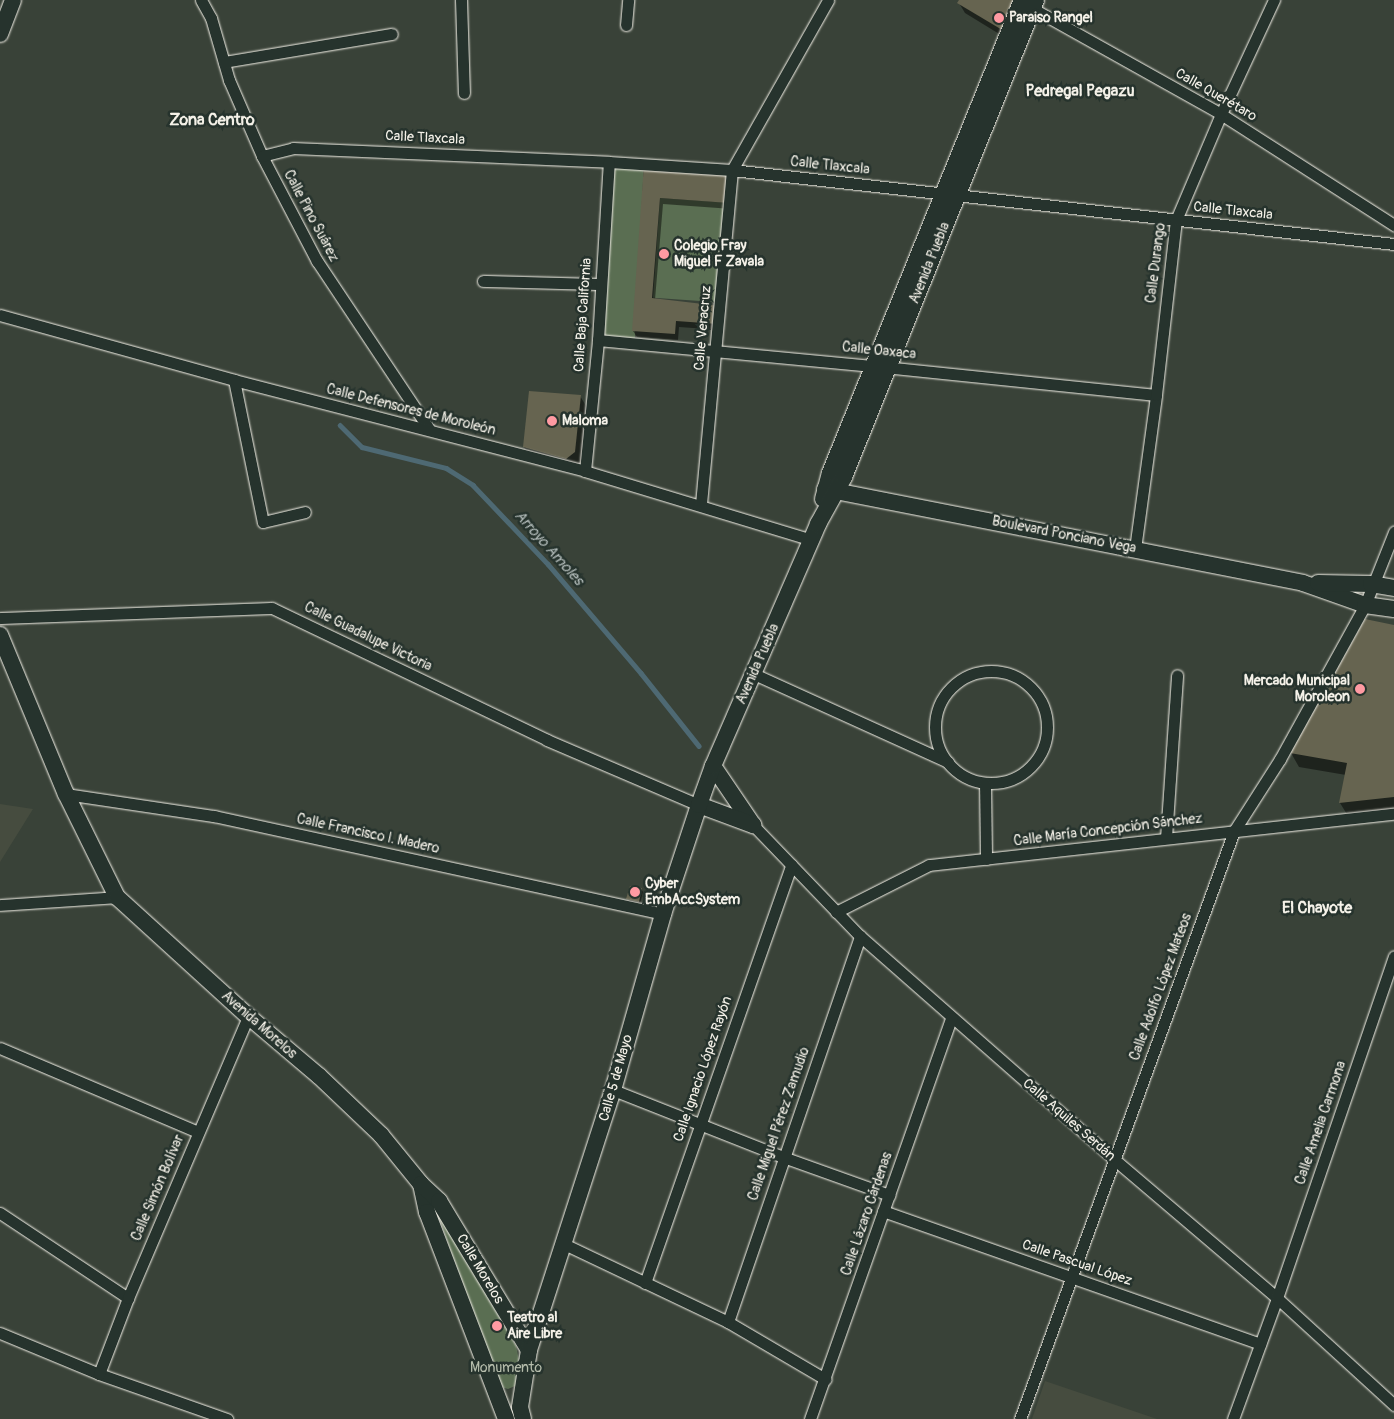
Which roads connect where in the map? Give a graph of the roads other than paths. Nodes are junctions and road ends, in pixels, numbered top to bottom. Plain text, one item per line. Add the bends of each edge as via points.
1 (14, 0) edge
2 (201, 0) edge
3 (461, 0) edge
4 (628, 0) edge
5 (828, 0) edge
6 (1274, 0) edge
7 (1026, 2) edge
8 (626, 25) dead end
9 (0, 34) edge
10 (392, 34) dead end
11 (224, 62) junction
12 (464, 93) dead end
13 (1221, 114) junction
14 (262, 156) junction
15 (609, 162) junction
16 (732, 170) junction
17 (951, 194) junction
18 (1176, 220) junction
19 (1394, 225) edge
20 (1394, 244) edge
21 (483, 281) dead end
22 (601, 284) junction
23 (0, 315) edge
24 (598, 340) junction
25 (716, 352) junction
26 (882, 366) junction
27 (234, 380) junction
28 (1156, 395) junction
29 (429, 429) junction
30 (585, 471) junction
31 (831, 490) junction
32 (701, 504) junction
33 (305, 512) dead end
34 (1394, 532) edge
35 (812, 540) junction
36 (1135, 549) junction
37 (1303, 583) junction
38 (1371, 584) junction
39 (1394, 588) edge
40 (1365, 605) junction
41 (1394, 609) edge
42 (0, 618) edge
43 (0, 635) edge
44 (754, 674) junction
45 (1177, 675) dead end
46 (948, 763) junction
47 (713, 766) junction
48 (985, 783) junction
49 (66, 794) junction
50 (699, 805) junction
51 (1394, 814) edge
52 (753, 824) junction
53 (1234, 831) junction
54 (1166, 838) junction
55 (986, 859) junction
56 (791, 865) junction
57 (117, 897) junction
58 (0, 905) edge
59 (836, 912) junction
60 (663, 914) junction
61 (860, 936) junction
62 (1394, 957) edge
63 (248, 1016) junction
64 (952, 1018) junction
65 (0, 1048) edge
66 (613, 1090) junction
67 (699, 1125) junction
68 (198, 1132) junction
69 (783, 1157) junction
70 (1115, 1160) junction
71 (421, 1184) junction
72 (889, 1195) junction
73 (883, 1211) junction
74 (0, 1213) edge
75 (564, 1244) junction
76 (1073, 1277) junction
77 (645, 1283) junction
78 (128, 1298) junction
79 (1277, 1298) junction
80 (728, 1322) junction
81 (0, 1333) edge
82 (1260, 1344) junction
83 (529, 1350) junction
84 (100, 1374) junction
85 (522, 1378) junction
86 (825, 1379) junction
87 (496, 1389) junction
88 (1394, 1405) edge
89 (227, 1419) edge
90 (506, 1419) edge
91 (524, 1419) edge
92 (810, 1419) edge
93 (1020, 1419) edge
94 (1233, 1419) edge

1 - 9 street
2 - 11 street, Calle Pino Suárez via 211,18
3 - 12 street
4 - 8 street
5 - 16 street, Calle Veracruz
6 - 13 street, Calle Durango
7 - 13 street, Calle Querétaro
7 - 17 street, Avenida Puebla
10 - 11 street
11 - 14 street, Calle Pino Suárez
13 - 18 street, Calle Durango
13 - 19 street, Calle Querétaro
14 - 15 street, Calle Tlaxcala via 293,148
14 - 29 street, Calle Pino Suárez via 317,261
15 - 16 street, Calle Tlaxcala
15 - 22 street, Calle Baja California
16 - 17 street, Calle Tlaxcala
16 - 25 street, Calle Veracruz
17 - 18 street, Calle Tlaxcala
17 - 26 street, Avenida Puebla
18 - 20 street, Calle Tlaxcala
18 - 28 street, Calle Durango
21 - 22 street
22 - 24 street, Calle Baja California
23 - 27 street, Calle Defensores de Moroleón
24 - 25 street, Calle Oaxaca
24 - 30 street, Calle Baja California
25 - 26 street, Calle Oaxaca
25 - 32 street, Calle Veracruz
26 - 28 street, Calle Oaxaca
26 - 31 street, Avenida Puebla
27 - 29 street, Calle Defensores de Moroleón
27 - 33 street via 263,522
28 - 36 street, Calle Durango
29 - 30 street, Calle Defensores de Moroleón
30 - 32 street, Calle Defensores de Moroleón
31 - 35 street, Avenida Puebla
31 - 36 street, Boulevard Ponciano Vega
32 - 35 street, Calle Defensores de Moroleón
34 - 38 street, Calle Adolfo López Mateos
35 - 44 street, Avenida Puebla
36 - 37 street, Boulevard Ponciano Vega
37 - 38 street, Boulevard Ponciano Vega
37 - 40 street, Boulevard Ponciano Vega
38 - 39 street, Boulevard Ponciano Vega
38 - 40 street, Calle Adolfo López Mateos
40 - 41 street, Boulevard Ponciano Vega
40 - 53 street, Calle Adolfo López Mateos via 1280,759
42 - 50 street, Calle Guadalupe Victoria via 272,608 547,740
43 - 49 street, Avenida Morelos
44 - 46 street
44 - 47 street, Avenida Puebla
45 - 54 street
46 - 48 street via 963,774
46 - 48 street via 938,747 934,732 934,716 943,694 965,677 982,672 1017,678 1042,702 1048,721 1047,742 1039,760 1027,771 1003,782
47 - 50 street, Avenida Puebla
47 - 52 street, Calle Aquiles Serdán
48 - 55 street
49 - 57 street, Avenida Morelos
49 - 60 street, Calle Francisco I. Madero via 214,816
50 - 52 street, Calle Aquiles Serdán
50 - 60 street, Calle 5 de Mayo
51 - 53 street, Calle María Concepción Sánchez
52 - 56 street, Calle Aquiles Serdán
53 - 54 street, Calle María Concepción Sánchez
53 - 70 street, Calle Adolfo López Mateos
54 - 55 street, Calle María Concepción Sánchez
55 - 59 street, Calle María Concepción Sánchez via 929,866
56 - 59 street, Calle Aquiles Serdán
56 - 67 street, Calle Ignacio López Rayón
57 - 58 street
57 - 63 street, Avenida Morelos
59 - 61 street, Calle Aquiles Serdán
60 - 66 street, Calle 5 de Mayo
61 - 64 street, Calle Aquiles Serdán
61 - 69 street, Calle Miguel Pérez Zamudio
62 - 79 street, Calle Amelia Carmona
63 - 68 street, Calle Simón Bolívar
63 - 71 street, Avenida Morelos via 319,1076 381,1135
64 - 70 street, Calle Aquiles Serdán
64 - 72 street, Calle Lázaro Cárdenas
65 - 68 street
66 - 67 street
66 - 75 street, Calle 5 de Mayo
67 - 69 street
67 - 77 street, Calle Ignacio López Rayón
68 - 78 street, Calle Simón Bolívar
69 - 72 street
69 - 80 street, Calle Miguel Pérez Zamudio
70 - 76 street, Calle Adolfo López Mateos
70 - 79 street, Calle Aquiles Serdán
71 - 83 street, Calle Morelos via 439,1201
71 - 87 street, Avenida Morelos via 427,1212
72 - 73 street, Calle Lázaro Cárdenas
73 - 76 street, Calle Pascual López
73 - 86 street, Calle Lázaro Cárdenas
74 - 78 street
75 - 77 street
75 - 83 street, Calle 5 de Mayo
76 - 82 street, Calle Pascual López
76 - 93 street, Calle Adolfo López Mateos
77 - 80 street
78 - 84 street, Calle Simón Bolívar
79 - 82 street, Calle Amelia Carmona
79 - 88 street, Calle Aquiles Serdán
80 - 86 street
81 - 84 street
82 - 94 street, Calle Amelia Carmona
83 - 85 street
84 - 89 street
85 - 87 street via 513,1390
85 - 91 street via 520,1406
86 - 92 street, Calle Lázaro Cárdenas
87 - 90 street, Avenida Morelos

